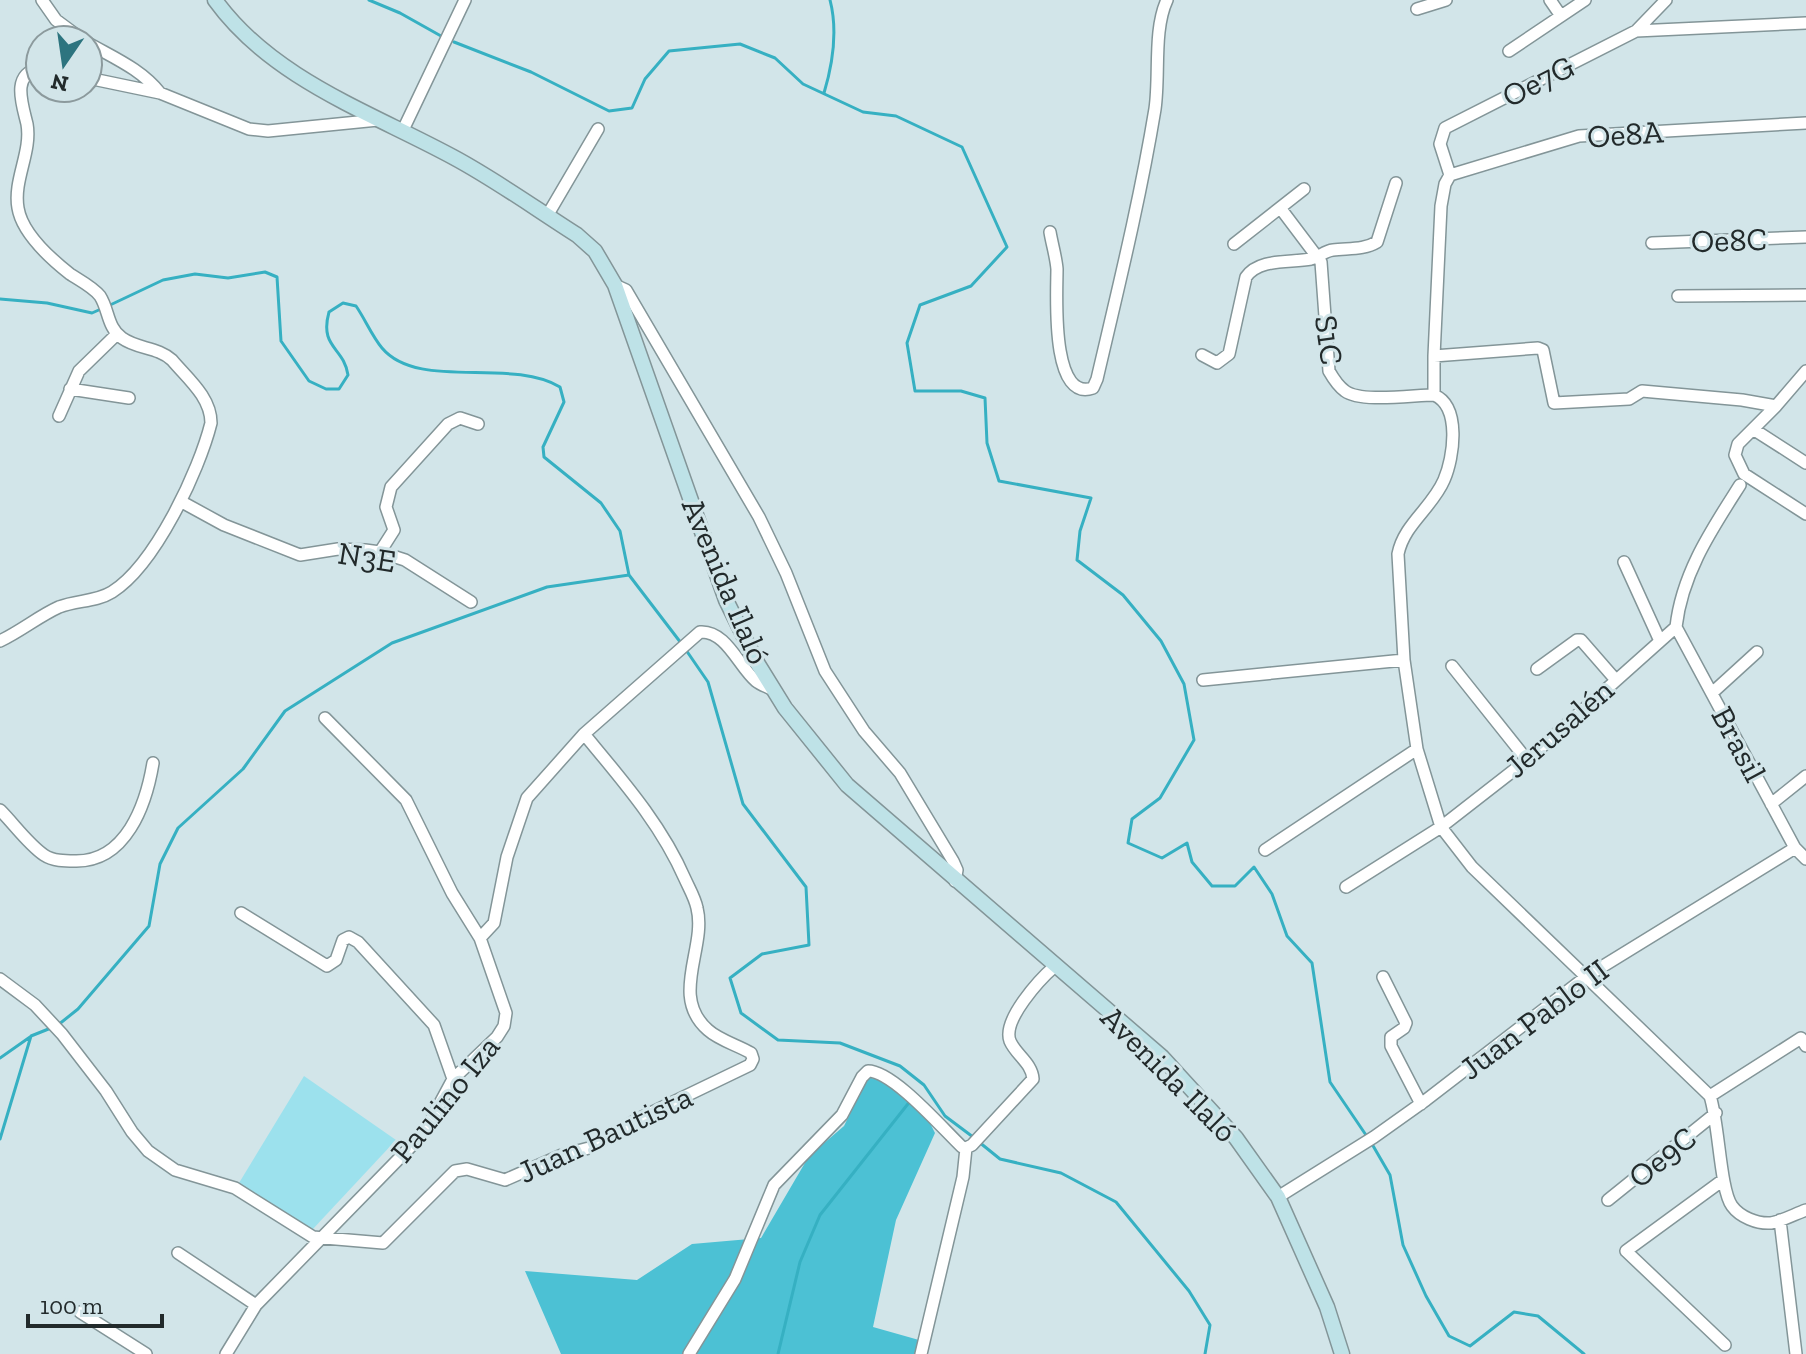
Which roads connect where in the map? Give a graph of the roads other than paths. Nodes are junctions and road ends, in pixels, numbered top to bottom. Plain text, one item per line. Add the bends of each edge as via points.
1 (42, 0) edge
2 (215, 0) edge
3 (465, 0) edge
4 (1167, 0) edge
5 (1446, 0) edge
6 (1550, 0) edge
7 (1585, 0) edge
8 (1666, 0) edge
9 (1417, 9) dead end
10 (1561, 16) junction
11 (1806, 23) edge
12 (61, 24) edge
13 (1636, 31) junction
14 (1509, 51) dead end
15 (104, 52) edge
16 (24, 77) edge
17 (104, 81) edge
18 (160, 93) junction
19 (378, 120) junction
20 (1806, 123) edge
21 (598, 129) dead end
22 (403, 130) junction
23 (1450, 175) junction
24 (1396, 183) dead end
25 (1304, 189) dead end
26 (1281, 209) junction
27 (547, 216) junction
28 (1050, 232) dead end
29 (1806, 237) edge
30 (1652, 243) dead end
31 (1234, 244) dead end
32 (1319, 257) junction
33 (615, 285) junction
34 (1806, 295) edge
35 (1678, 296) dead end
36 (117, 334) junction
37 (1202, 355) dead end
38 (1434, 356) junction
39 (1806, 371) edge
40 (70, 389) junction
41 (1434, 395) junction
42 (129, 398) dead end
43 (1776, 406) junction
44 (59, 416) dead end
45 (478, 424) dead end
46 (1753, 429) junction
47 (1806, 463) edge
48 (1740, 485) dead end
49 (182, 502) junction
50 (1806, 514) edge
51 (380, 552) junction
52 (1624, 562) dead end
53 (471, 602) dead end
54 (1676, 627) junction
55 (0, 641) edge
56 (1660, 641) junction
57 (1757, 652) dead end
58 (1404, 660) junction
59 (1452, 666) dead end
60 (1537, 669) dead end
61 (1615, 679) junction
62 (1203, 680) dead end
63 (773, 690) junction
64 (1712, 693) junction
65 (325, 718) dead end
66 (584, 734) junction
67 (1417, 749) junction
68 (1527, 760) junction
69 (153, 763) dead end
70 (1806, 776) edge
71 (1771, 804) junction
72 (0, 810) edge
73 (1441, 827) junction
74 (1795, 848) junction
75 (1265, 850) dead end
76 (1806, 859) edge
77 (955, 881) junction
78 (1346, 887) dead end
79 (241, 913) dead end
80 (480, 938) junction
81 (1055, 966) junction
82 (1587, 976) junction
83 (1383, 977) dead end
84 (0, 979) edge
85 (1804, 1040) edge
86 (453, 1079) junction
87 (1710, 1096) junction
88 (1421, 1104) junction
89 (1716, 1113) junction
90 (969, 1146) junction
91 (1723, 1180) junction
92 (1278, 1197) junction
93 (1608, 1200) dead end
94 (1806, 1210) edge
95 (1780, 1220) junction
96 (320, 1238) junction
97 (178, 1253) dead end
98 (256, 1305) junction
99 (80, 1312) dead end
100 (1725, 1345) dead end
101 (146, 1354) edge
102 (226, 1354) edge
103 (689, 1354) edge
104 (921, 1354) edge
105 (1342, 1354) edge
106 (1796, 1354) edge

1 - 12 street
2 - 19 main road, Avenida Ilaló via 272,58
3 - 22 street
4 - 28 street via 1137,209 1097,379 1089,390 1075,386 1056,333 1057,266
5 - 9 street
6 - 10 street
7 - 10 street
8 - 13 street, Oe7G
10 - 14 street
11 - 13 street
13 - 23 street, Oe7G via 1445,128 1440,144
15 - 18 street via 150,80
16 - 36 street via 20,88 28,134 18,212 45,250 101,297
17 - 18 street
18 - 19 street via 249,129
19 - 22 main road, Avenida Ilaló
20 - 23 street, Oe8A via 1579,136
21 - 27 street
22 - 27 main road, Avenida Ilaló
23 - 38 street via 1441,206
24 - 32 street via 1377,242 1325,251
25 - 26 street
26 - 31 street
26 - 32 street
27 - 33 main road, Avenida Ilaló via 595,251
29 - 30 street, Oe8C
32 - 37 street via 1252,269 1229,354 1217,363
32 - 41 street, S1C via 1329,371 1336,382 1347,393 1363,397
33 - 63 main road, Avenida Ilaló via 726,600
33 - 77 street via 626,290 759,517 825,671 864,731 900,773 953,861
34 - 35 street
36 - 40 street via 79,371
36 - 49 street via 166,354 208,407 209,430
38 - 41 street
38 - 43 street via 1538,348 1543,350 1554,403 1629,399 1642,391
39 - 43 street
40 - 42 street
40 - 44 street
41 - 58 street via 1452,412 1451,450 1444,479 1401,540
43 - 46 street
45 - 51 street via 460,418 448,424 391,487 386,507 394,530
46 - 47 street
46 - 50 street via 1738,444 1738,465
48 - 54 street via 1697,554
49 - 51 street, N3E via 300,555 338,549
49 - 55 street via 142,564 121,586 96,599 63,606
51 - 53 street, N3E via 405,560
52 - 56 street
54 - 56 street, Jerusalén
54 - 64 street, Brasil
56 - 61 street, Jerusalén
57 - 64 street
58 - 62 street
58 - 67 street
59 - 68 street
60 - 61 street via 1581,640
61 - 68 street, Jerusalén
63 - 66 street via 755,680 718,637 700,632
63 - 77 main road, Avenida Ilaló via 847,785
64 - 71 street, Brasil
65 - 80 street via 406,800
66 - 80 street via 527,798 507,857 494,923
66 - 96 street, Juan Bautista via 674,853 698,909 688,979 699,1021 751,1053 750,1065 589,1148 505,1180 467,1169 455,1171 383,1243
67 - 73 street
67 - 75 street
68 - 73 street, Jerusalén
69 - 72 street via 136,818 110,852 96,859 69,861 44,855
70 - 71 street
71 - 74 street, Brasil
73 - 78 street, Jerusalén
73 - 82 street via 1472,867
74 - 76 street, Brasil
74 - 82 street, Juan Pablo II
77 - 81 main road, Avenida Ilaló
79 - 86 street via 327,966 336,960 343,940 358,942 434,1025
80 - 86 street, Paulino Iza via 506,1013 504,1026
81 - 90 street via 1025,998 1009,1030 1033,1079
81 - 92 main road, Avenida Ilaló via 1162,1057 1236,1138
82 - 87 street
82 - 88 street, Juan Pablo II
83 - 88 street via 1406,1023 1391,1037 1391,1046
84 - 96 street, Juan Bautista via 62,1034 148,1151 175,1170 235,1188
85 - 87 street
86 - 96 street, Paulino Iza via 424,1133
87 - 89 street
88 - 92 street, Juan Pablo II
89 - 91 street
89 - 93 street, Oe9C
90 - 103 street via 939,1127 878,1071 868,1071 842,1115 774,1185 735,1279
90 - 104 street
91 - 95 street via 1730,1204 1740,1214 1752,1221
91 - 100 street via 1626,1251
92 - 105 main road, Avenida Ilaló
94 - 95 street
95 - 106 street
96 - 98 street, Paulino Iza
97 - 98 street
98 - 102 street, Paulino Iza
99 - 101 street

